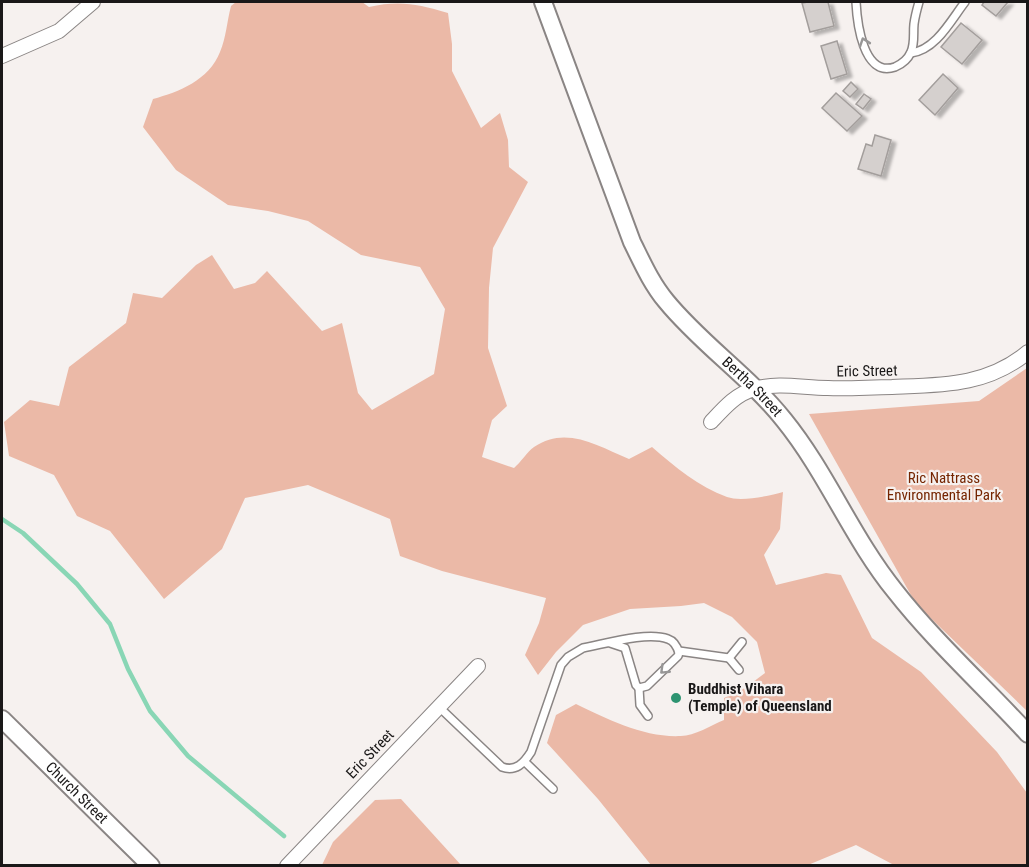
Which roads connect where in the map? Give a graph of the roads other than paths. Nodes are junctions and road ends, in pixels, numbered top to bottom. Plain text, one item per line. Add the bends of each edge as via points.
1 (93, 2) edge
2 (543, 2) edge
3 (856, 2) edge
4 (919, 2) edge
5 (965, 2) edge
6 (911, 53) junction
7 (2, 56) edge
8 (1028, 352) edge
9 (754, 389) junction
10 (711, 422) dead end
11 (742, 642) dead end
12 (610, 643) junction
13 (679, 651) junction
14 (729, 658) junction
15 (478, 666) dead end
16 (738, 670) dead end
17 (639, 688) junction
18 (439, 706) junction
19 (648, 716) dead end
20 (2, 719) edge
21 (1028, 734) edge
22 (525, 762) junction
23 (553, 789) dead end
24 (151, 866) edge
25 (287, 866) edge

1 - 7 street via 59,31
2 - 9 street, Bertha Street via 632,242 649,277 684,321
6 -> 3 lane via 897,66 875,65 862,37
4 - 6 lane
5 - 6 lane via 933,43
8 - 9 street, Eric Street via 980,379 943,386 827,388 786,384
9 - 10 street, Eric Street via 735,397
9 - 21 street, Bertha Street via 803,444 894,590
11 - 14 lane
12 - 13 lane via 662,637 672,641
12 - 17 lane via 625,648
12 - 22 lane via 583,648 561,665 536,741
13 - 14 lane
13 -> 17 lane via 647,686
14 - 16 lane
15 - 18 street, Eric Street
17 - 19 lane via 640,705
18 - 22 lane via 502,767 514,768
18 - 25 street, Eric Street
20 - 24 street, Church Street
22 - 23 lane

